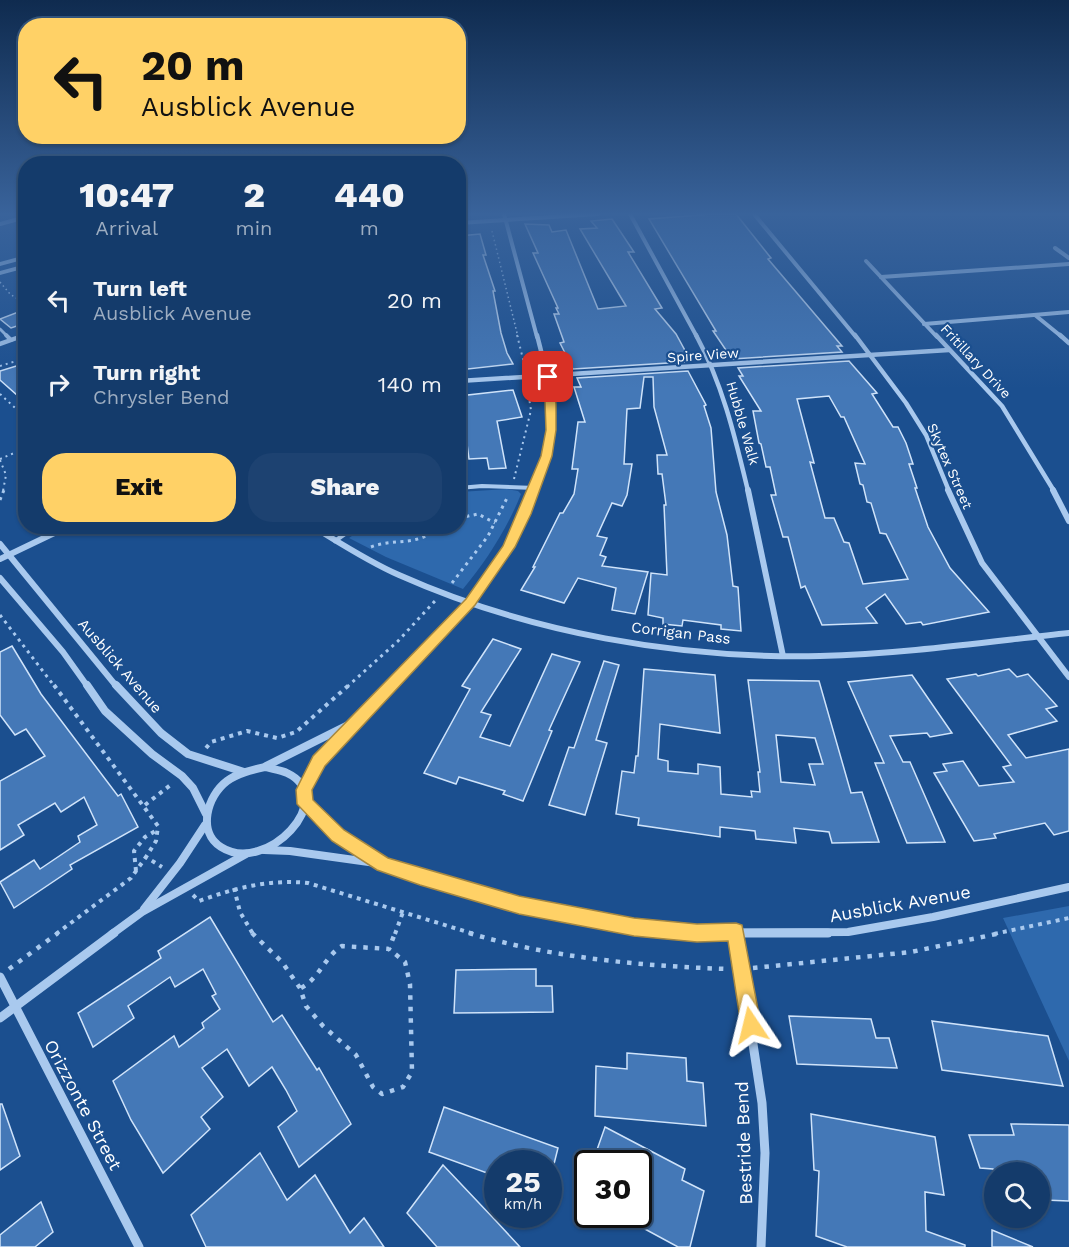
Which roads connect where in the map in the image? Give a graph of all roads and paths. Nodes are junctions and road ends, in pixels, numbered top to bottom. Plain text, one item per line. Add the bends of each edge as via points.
1 (502, 272) edge
2 (520, 272) edge
3 (662, 272) edge
4 (802, 272) edge
5 (876, 272) edge
6 (951, 272) edge
7 (881, 277) junction
8 (0, 282) edge
9 (18, 299) edge
10 (1069, 312) edge
11 (1035, 315) junction
12 (924, 324) junction
13 (0, 329) edge
14 (18, 338) edge
15 (11, 340) junction
16 (0, 344) edge
17 (1069, 344) edge
18 (949, 350) junction
19 (871, 355) junction
20 (18, 360) edge
21 (0, 366) edge
22 (713, 366) junction
23 (526, 372) dead end
24 (548, 377) junction
25 (466, 381) edge
26 (0, 394) edge
27 (18, 411) edge
28 (18, 452) edge
29 (0, 460) edge
30 (466, 487) edge
31 (535, 488) junction
32 (0, 500) edge
33 (466, 517) edge
34 (1069, 521) edge
35 (495, 523) dead end
36 (52, 534) edge
37 (325, 534) edge
38 (344, 534) edge
39 (430, 534) dead end
40 (335, 540) junction
41 (0, 544) edge
42 (371, 547) dead end
43 (8, 555) junction
44 (0, 559) edge
45 (0, 578) edge
46 (435, 601) dead end
47 (470, 602) junction
48 (0, 615) edge
49 (1069, 633) edge
50 (1037, 637) junction
51 (783, 657) junction
52 (1069, 677) edge
53 (357, 720) junction
54 (203, 753) dead end
55 (265, 767) junction
56 (244, 772) junction
57 (173, 783) dead end
58 (304, 790) junction
59 (305, 804) junction
60 (145, 806) junction
61 (206, 814) junction
62 (206, 825) junction
63 (158, 830) junction
64 (264, 850) junction
65 (246, 854) junction
66 (146, 857) junction
67 (383, 864) junction
68 (161, 867) dead end
69 (136, 871) junction
70 (1069, 887) edge
71 (234, 888) junction
72 (194, 896) dead end
73 (142, 912) junction
74 (403, 912) junction
75 (1069, 918) edge
76 (736, 932) junction
77 (389, 949) junction
78 (15, 965) dead end
79 (761, 968) dead end
80 (716, 969) dead end
81 (0, 977) edge
82 (300, 988) junction
83 (14, 1007) junction
84 (0, 1018) edge
85 (140, 1247) edge
86 (761, 1247) edge

1 - 23 path
2 - 24 street
3 - 22 street, Hubble Walk
4 - 19 street, Skytex Street
5 - 7 street, Fritillary Drive
6 - 7 street
7 - 12 street, Fritillary Drive
8 - 9 path
10 - 11 street
11 - 12 street
11 - 17 street
12 - 18 street, Fritillary Drive
13 - 15 lane
14 - 15 street
15 - 16 street
18 - 19 street, Spire View
18 - 34 street, Fritillary Drive via 1002,406 1043,470
19 - 22 street, Spire View
19 - 50 street, Skytex Street via 926,435 982,563
20 - 21 path
22 - 24 street, Spire View
22 - 51 street, Hubble Walk via 731,419
24 - 25 street, Spire View
24 - 31 street via 551,430 547,456
26 - 27 path
28 - 29 path
29 - 32 path via 6,479
30 - 31 lane
31 - 47 street via 509,547
33 - 35 path via 478,514
36 - 43 street
37 - 40 street, Corrigan Pass
38 - 40 lane
39 - 42 path via 416,542
40 - 47 street, Corrigan Pass via 399,574
41 - 43 street, Ausblick Avenue
43 - 44 street
43 - 56 street, Ausblick Avenue via 160,733 188,754
45 - 61 street via 63,652 105,711 182,776
46 - 54 path via 399,642 296,732 277,738 247,731 211,742
47 - 51 street, Corrigan Pass via 517,617 647,645
47 - 53 street
48 - 60 path
49 - 50 street, Corrigan Pass
50 - 51 street, Corrigan Pass via 958,647
50 - 52 street, Skytex Street
53 - 55 street
53 - 58 street via 319,761
55 - 56 street
55 - 58 street via 289,772
56 - 61 street via 221,786
57 - 60 path
58 - 59 street
59 - 64 street via 293,831
59 - 67 street, Ausblick Avenue via 338,836
60 - 63 path
61 - 62 street
62 - 65 street via 218,846
62 - 73 street
63 - 66 path
63 - 69 path via 145,837 134,851
64 - 65 street
64 - 67 street, Ausblick Avenue
65 - 73 street
66 - 68 path
66 - 69 path
67 - 76 street, Ausblick Avenue via 519,905 576,916 645,928
69 - 78 path
70 - 76 street, Ausblick Avenue via 848,932
71 - 72 path via 199,901
71 - 74 path via 287,880
71 - 82 path via 240,912 255,938 282,962
73 - 83 street
74 - 77 path
74 - 80 path via 506,944 650,966
75 - 79 path via 911,952
76 - 86 street, Bestride Bend via 762,1103 765,1153
77 - 82 path via 335,949 315,981
77 - 82 path via 405,962 412,1006 414,1068 410,1080 398,1092 382,1094 373,1087 356,1056 306,1006
81 - 83 street, Orizzonte Street
83 - 84 street
83 - 85 street, Orizzonte Street

